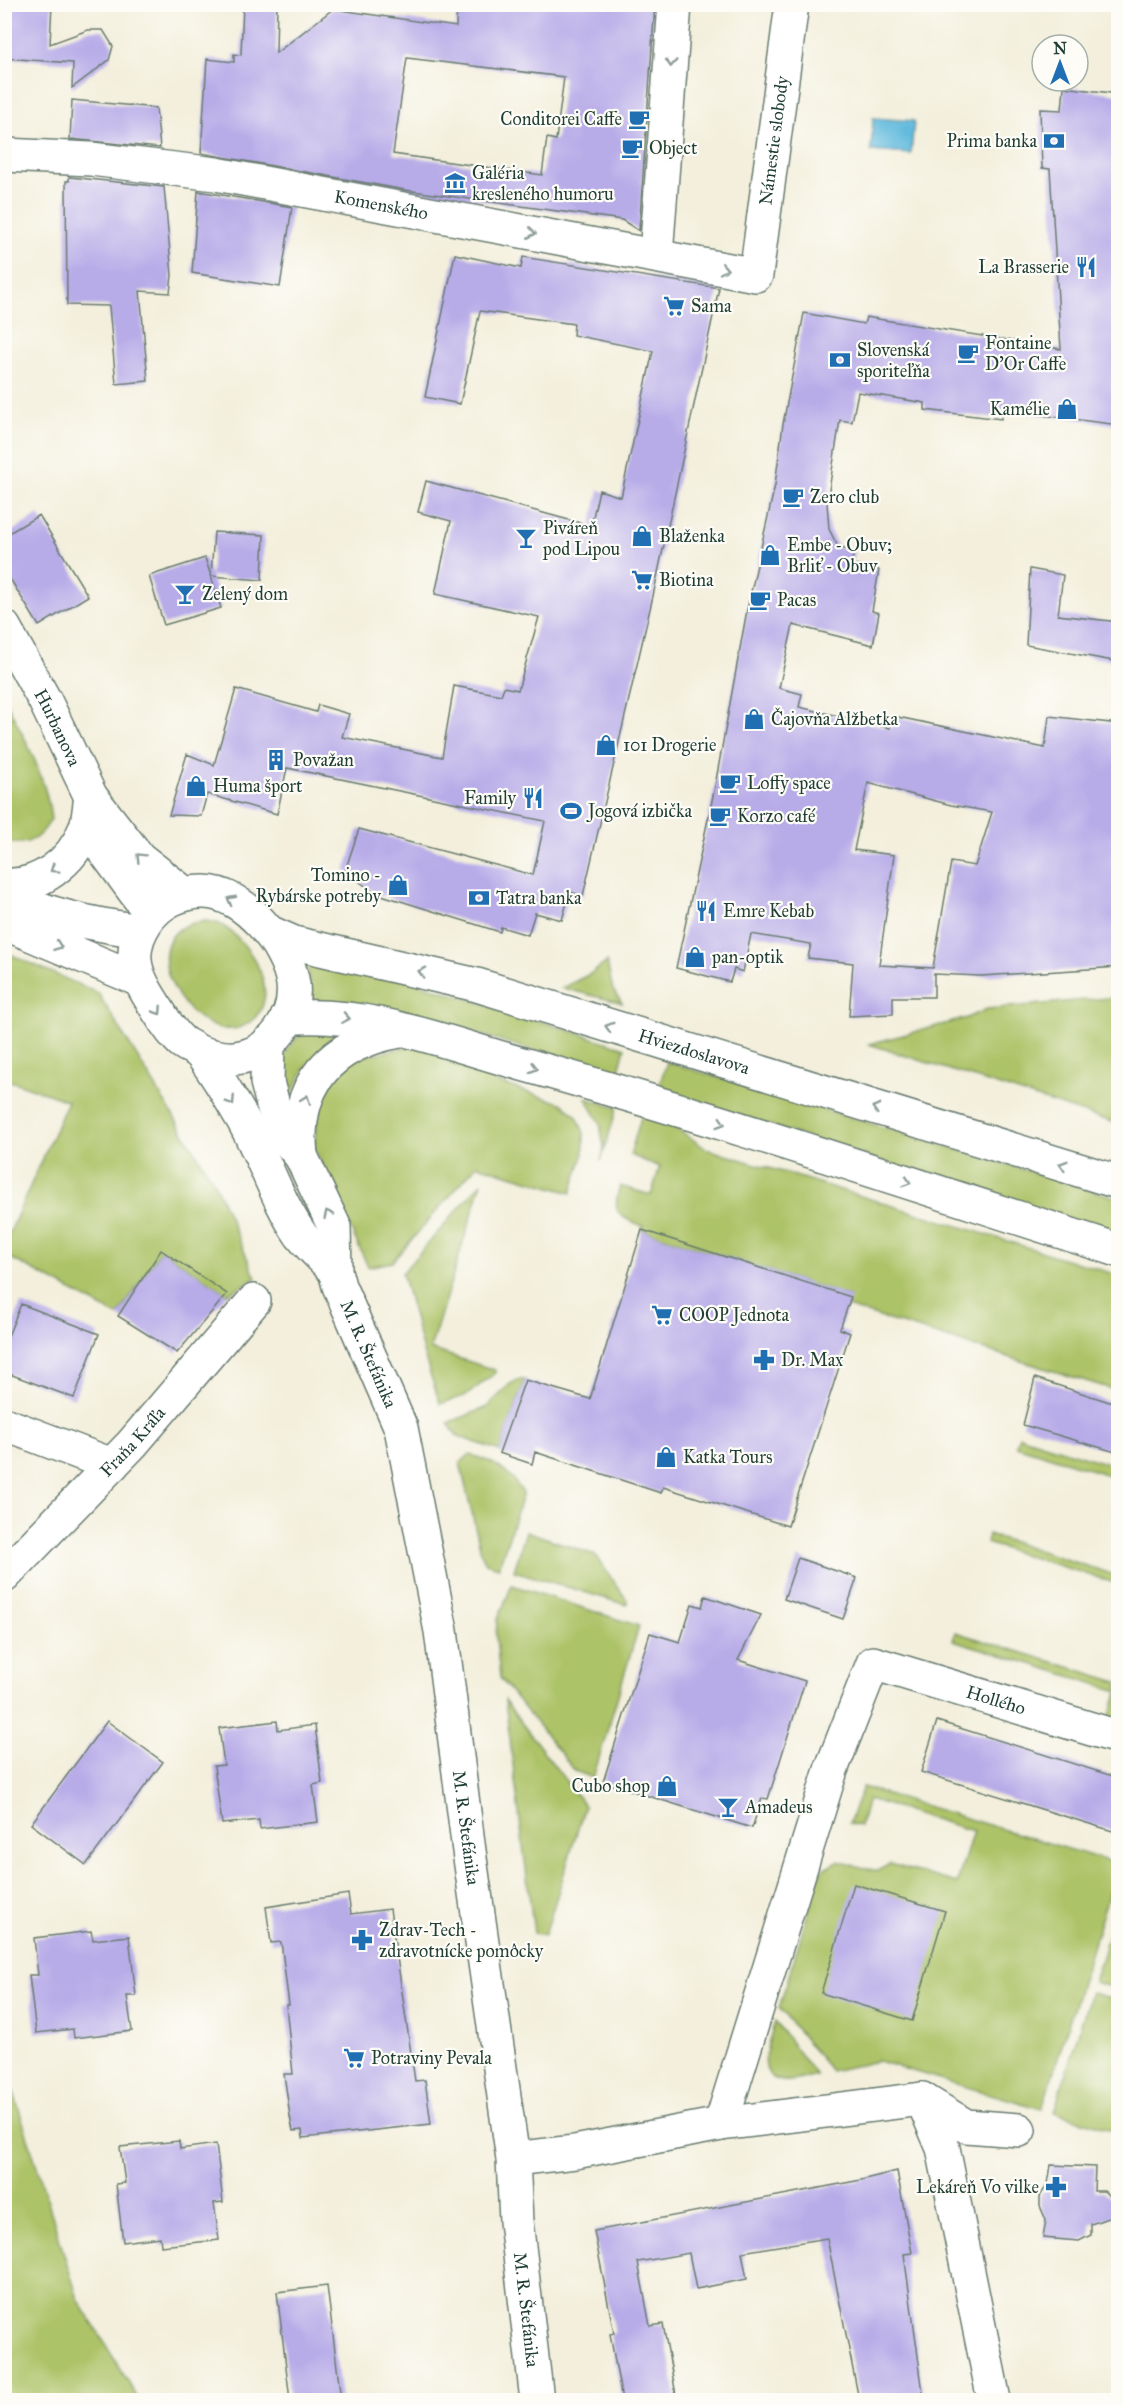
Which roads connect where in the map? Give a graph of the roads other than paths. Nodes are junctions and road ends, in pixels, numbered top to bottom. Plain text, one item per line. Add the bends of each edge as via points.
1 (675, 4) edge
2 (792, 4) edge
3 (4, 155) edge
4 (656, 255) junction
5 (756, 275) joint
6 (4, 627) edge
7 (89, 812) junction
8 (4, 885) edge
9 (4, 893) edge
10 (185, 894) junction
11 (146, 922) junction
12 (4, 923) edge
13 (269, 932) junction
14 (137, 979) junction
15 (405, 1030) junction
16 (278, 1031) junction
17 (199, 1053) junction
18 (301, 1156) junction
19 (1119, 1182) edge
20 (1119, 1250) edge
21 (335, 1272) junction
22 (254, 1300) dead end
23 (4, 1424) edge
24 (112, 1465) junction
25 (4, 1576) edge
26 (1119, 1737) edge
27 (922, 2099) junction
28 (722, 2124) junction
29 (1019, 2130) dead end
30 (513, 2159) junction
31 (537, 2400) edge
32 (994, 2400) edge

1 -> 4 street
2 - 5 street, Námestie slobody
3 -> 4 street, Komenského via 91,159 216,174
4 -> 5 street, Komenského
6 - 7 street, Hurbanova via 45,701
7 -> 8 street via 76,849 60,867 37,880
10 -> 7 street, Hurbanova
7 - 11 street, Hurbanova
9 - 11 street via 44,911 90,924
10 - 11 street via 167,902
13 -> 10 street via 248,910 227,897 206,892
11 - 14 street via 134,961
12 -> 14 street
13 - 16 street via 293,984
19 -> 13 street, Hviezdoslavova via 477,985 294,943
14 -> 17 street via 180,1041
16 -> 15 street via 335,1016
18 -> 15 street, M. R. Štefánika via 301,1111 321,1070 357,1042
15 -> 20 street via 633,1095
16 - 17 street via 256,1051 237,1058
16 - 18 street, M. R. Štefánika via 267,1082 284,1136
17 -> 21 street, M. R. Štefánika via 242,1118 301,1234
21 -> 18 street, M. R. Štefánika via 334,1226
21 - 30 street, M. R. Štefánika via 401,1428 411,1475 441,1631
22 - 24 street, Fraňa Kráľa
23 - 24 street
24 - 25 street, Fraňa Kráľa
26 - 28 street, Hollého via 873,1663 831,1770
27 - 28 street
27 - 29 street via 966,2126
27 - 32 street via 943,2148
28 - 30 street via 575,2152
30 - 31 street, M. R. Štefánika via 516,2221

